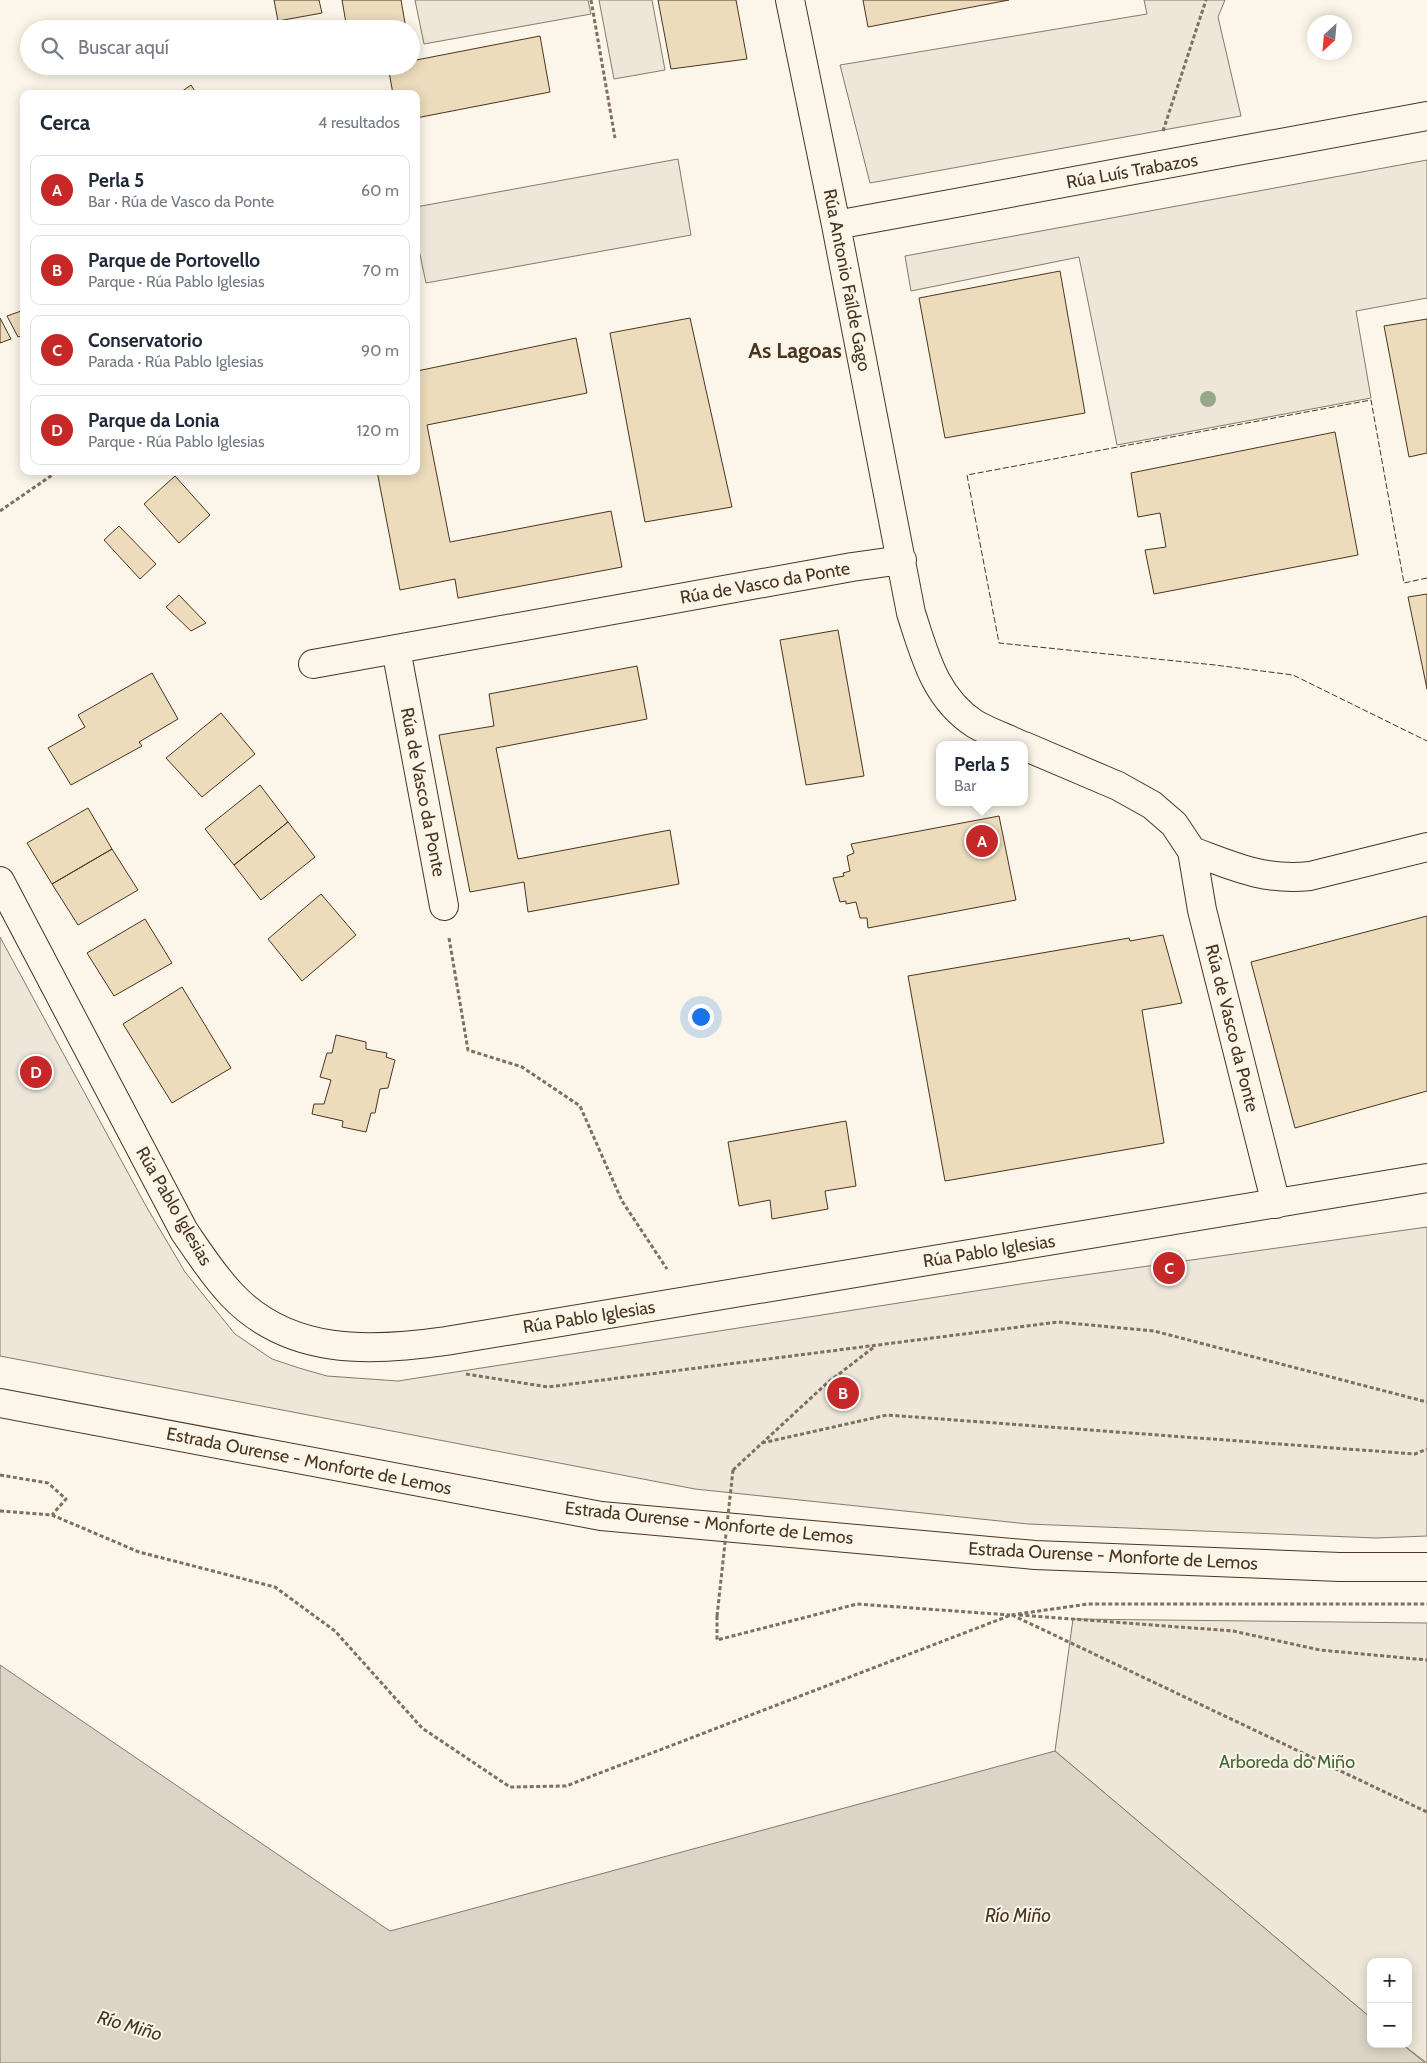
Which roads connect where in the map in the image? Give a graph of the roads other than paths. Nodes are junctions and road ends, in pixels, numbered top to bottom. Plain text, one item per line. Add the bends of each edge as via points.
1 (790, 0) edge
2 (1427, 116) edge
3 (836, 225) junction
4 (902, 560) junction
5 (396, 649) junction
6 (313, 664) dead end
7 (1012, 741) edge
8 (1028, 748) edge
9 (1427, 847) edge
10 (1192, 851) junction
11 (0, 881) edge
12 (444, 906) road end
13 (1427, 1178) edge
14 (1276, 1204) junction
15 (0, 1403) edge
16 (1427, 1567) edge

1 - 3 main road, Rúa Antonio Faílde Gago
2 - 3 main road, Rúa Luís Trabazos
3 - 4 main road, Rúa Antonio Faílde Gago
4 - 5 main road, Rúa de Vasco da Ponte
4 - 7 main road via 911,613 928,665 940,689 955,708 975,724
5 - 6 main road, Rúa de Vasco da Ponte
5 - 12 main road, Rúa de Vasco da Ponte
8 - 10 main road, Rúa de Vasco da Ponte via 1118,786 1152,805 1174,824
9 - 10 main road via 1291,878 1269,877 1242,870
10 - 14 main road, Rúa de Vasco da Ponte via 1202,910
11 - 14 main road, Rúa Pablo Iglesias via 184,1230 210,1270 259,1318 310,1342 367,1348 412,1346
13 - 14 main road, Rúa Pablo Iglesias
15 - 16 main road, Estrada Ourense - Monforte de Lemos via 601,1516 1035,1555 1340,1567

